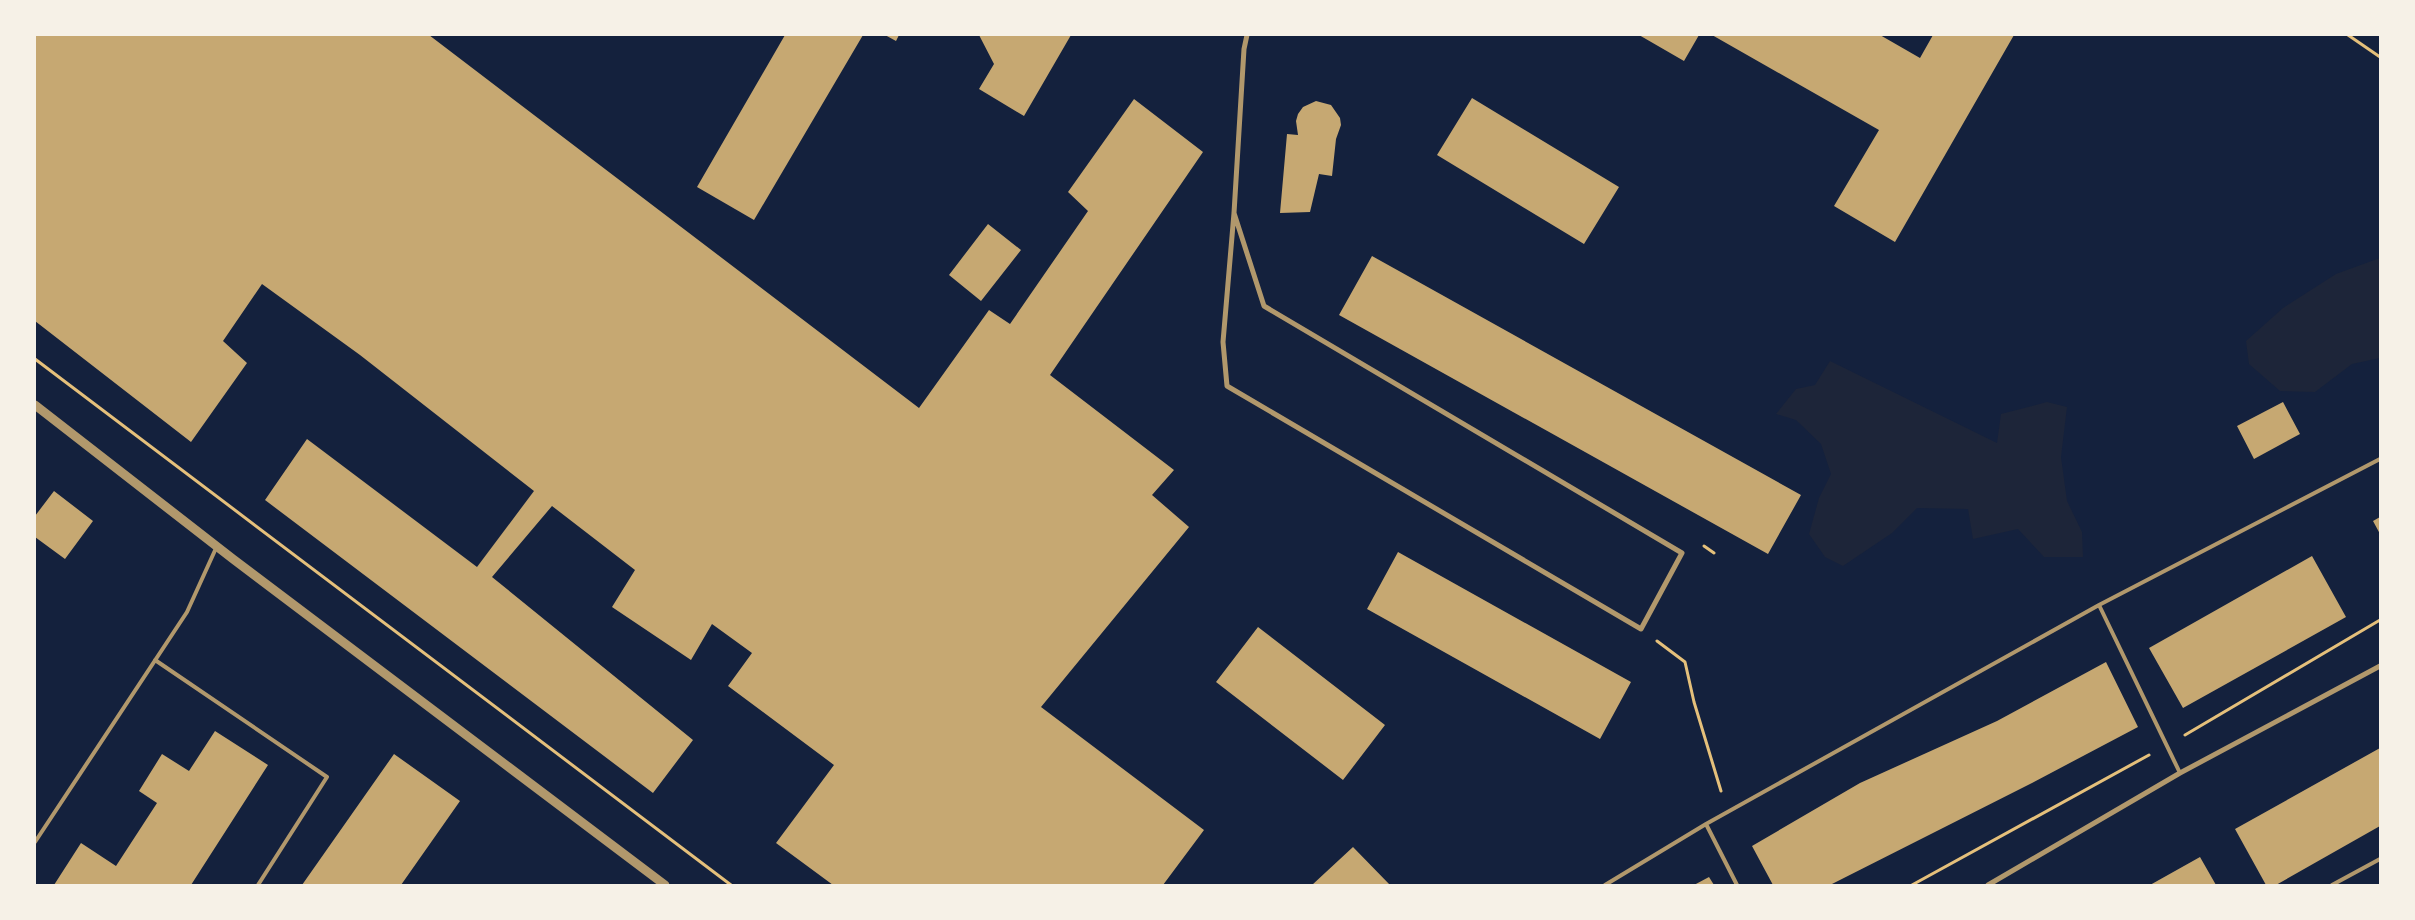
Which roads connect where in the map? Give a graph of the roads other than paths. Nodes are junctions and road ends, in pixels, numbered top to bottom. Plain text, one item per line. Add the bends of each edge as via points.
1 (1247, 35) edge
2 (1234, 213) junction
3 (35, 405) edge
4 (2380, 459) edge
5 (217, 546) junction
6 (2099, 605) junction
7 (155, 660) junction
8 (2380, 666) edge
9 (2180, 773) junction
10 (1706, 824) junction
11 (35, 842) edge
12 (2380, 859) edge
13 (258, 885) edge
14 (664, 885) edge
15 (1605, 885) edge
16 (1737, 885) edge
17 (1988, 885) edge
18 (2332, 885) edge

1 - 2 street
2 - 2 street via 1223,342 1227,386 1641,629 1682,553 1264,306
3 - 5 street
4 - 6 lane
5 - 7 lane via 187,612
5 - 14 street
6 - 9 lane
6 - 10 lane
7 - 11 lane
7 - 13 lane via 326,777
8 - 9 street
9 - 17 street
10 - 15 lane
10 - 16 lane
12 - 18 lane

